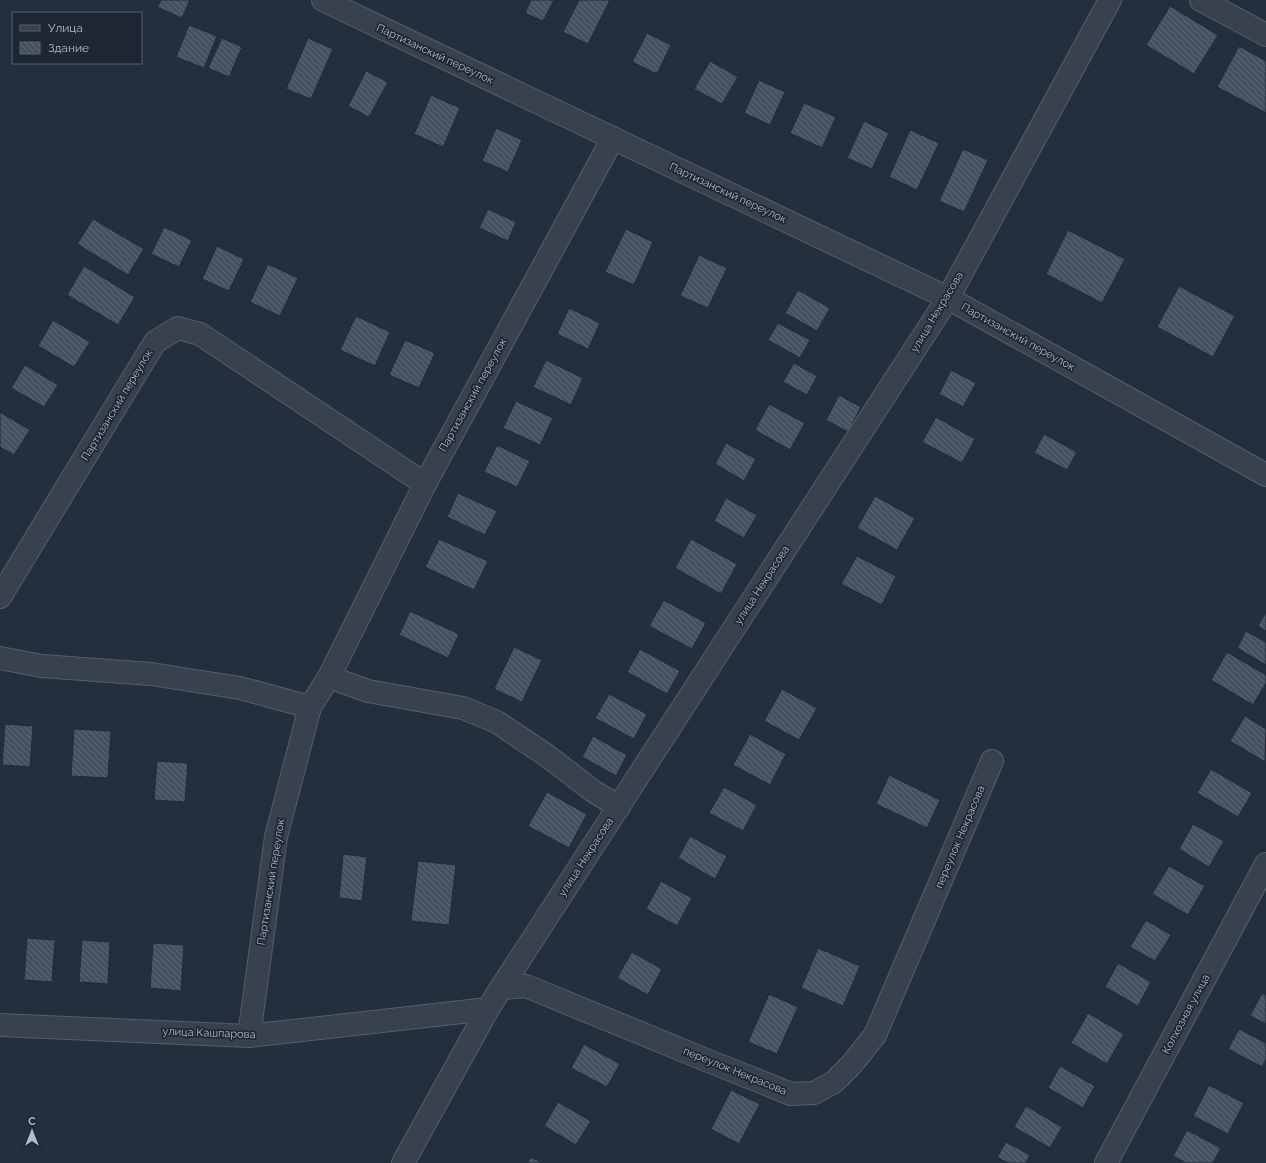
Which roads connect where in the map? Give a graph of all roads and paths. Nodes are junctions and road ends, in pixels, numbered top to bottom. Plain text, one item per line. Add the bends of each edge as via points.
1 (323, 0) edge
2 (1110, 0) edge
3 (1201, 0) edge
4 (1266, 35) edge
5 (613, 138) junction
6 (948, 298) junction
7 (1266, 475) edge
8 (425, 484) junction
9 (0, 597) edge
10 (0, 658) edge
11 (329, 677) junction
12 (310, 707) junction
13 (992, 761) dead end
14 (619, 807) junction
15 (1266, 864) edge
16 (501, 988) junction
17 (488, 1009) junction
18 (0, 1025) edge
19 (249, 1036) junction
20 (403, 1163) edge
21 (1106, 1163) edge

1 - 5 street, Партизанский переулок
2 - 6 street, улица Некрасова
3 - 4 street
5 - 6 street, Партизанский переулок
5 - 8 street, Партизанский переулок
6 - 7 street, Партизанский переулок
6 - 14 street, улица Некрасова
8 - 9 street, Партизанский переулок via 200,334 178,328 155,342
8 - 11 street, Партизанский переулок
10 - 12 street via 42,666 151,674 240,688
11 - 12 street, Партизанский переулок
11 - 14 street via 368,691 463,708 497,722
12 - 19 street, Партизанский переулок via 276,837
13 - 16 street, переулок Некрасова via 875,1035 834,1082 814,1093 791,1094 526,986
14 - 16 street, улица Некрасова
15 - 21 street, Колхозная улица
16 - 17 street, улица Некрасова
17 - 19 street, улица Кашпарова
17 - 20 street, улица Некрасова
18 - 19 street, улица Кашпарова

